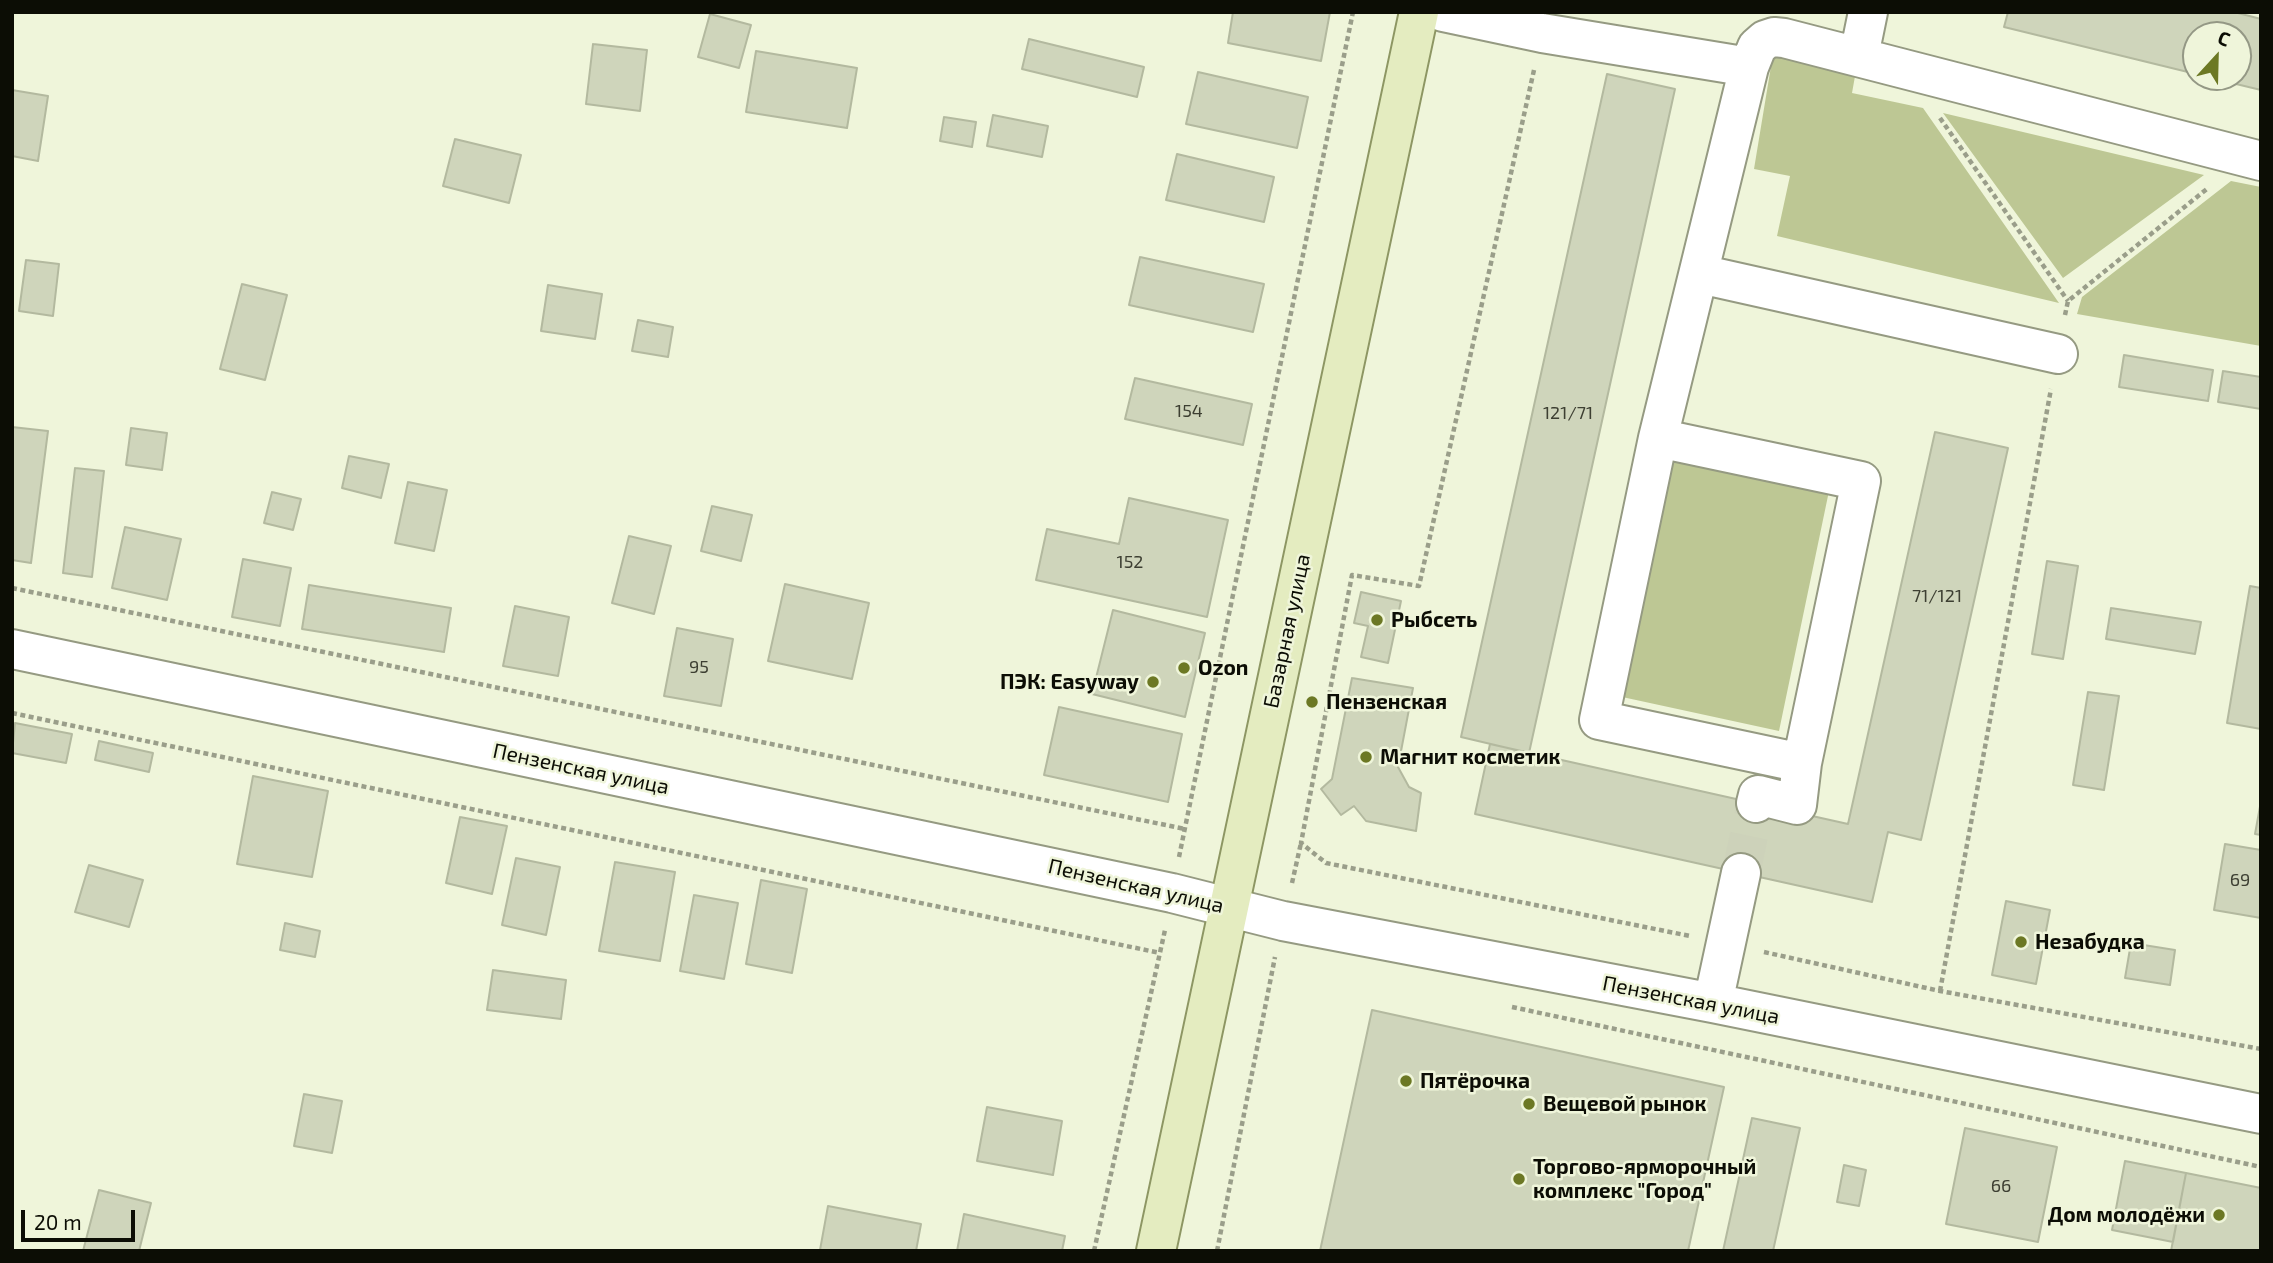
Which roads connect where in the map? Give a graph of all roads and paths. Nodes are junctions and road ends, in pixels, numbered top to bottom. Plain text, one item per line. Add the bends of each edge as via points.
1 (1353, 12) edge
2 (1419, 12) edge
3 (1443, 12) edge
4 (1868, 12) edge
5 (1542, 33) junction
6 (1859, 56) junction
7 (1749, 67) junction
8 (1942, 77) junction
9 (2254, 159) edge
10 (1700, 274) junction
11 (2068, 301) junction
12 (2058, 354) junction
13 (1658, 438) junction
14 (12, 588) edge
15 (12, 649) edge
16 (12, 713) edge
17 (1802, 763) junction
18 (1756, 803) dead end
19 (1185, 829) junction
20 (1301, 843) junction
21 (1741, 873) tunnel mouth
22 (1172, 892) junction
23 (1228, 907) junction
24 (1283, 921) junction
25 (1725, 943) junction
26 (1160, 953) junction
27 (1940, 990) junction
28 (1713, 1003) junction
29 (1508, 1007) dead end
30 (2261, 1049) edge
31 (2261, 1114) edge
32 (2261, 1167) edge
33 (1094, 1251) edge
34 (1156, 1251) edge
35 (1217, 1251) edge

1 - 19 path
2 - 23 main road, Базарная улица
3 - 5 street
4 - 6 street
5 - 7 street
5 - 20 path via 1419,586 1352,575
6 - 7 street via 1774,37 1757,47
6 - 8 street
7 - 10 street
8 - 9 street
8 - 11 path via 1934,110
9 - 11 path
10 - 12 street
10 - 13 street
11 - 12 path
12 - 27 path
13 - 17 street via 1861,481
13 - 17 street via 1599,720
14 - 19 path
15 - 22 street, Пензенская улица
16 - 26 path
17 - 18 street via 1797,805 1758,796
19 - 22 path
20 - 24 path
20 - 25 path via 1326,863
21 - 25 street
22 - 23 street, Пензенская улица
22 - 26 path
23 - 24 street, Пензенская улица
23 - 34 main road, Базарная улица
24 - 28 street, Пензенская улица
24 - 35 path
25 - 27 path
25 - 28 street
26 - 33 path
27 - 30 path
28 - 31 street, Пензенская улица
29 - 32 path

